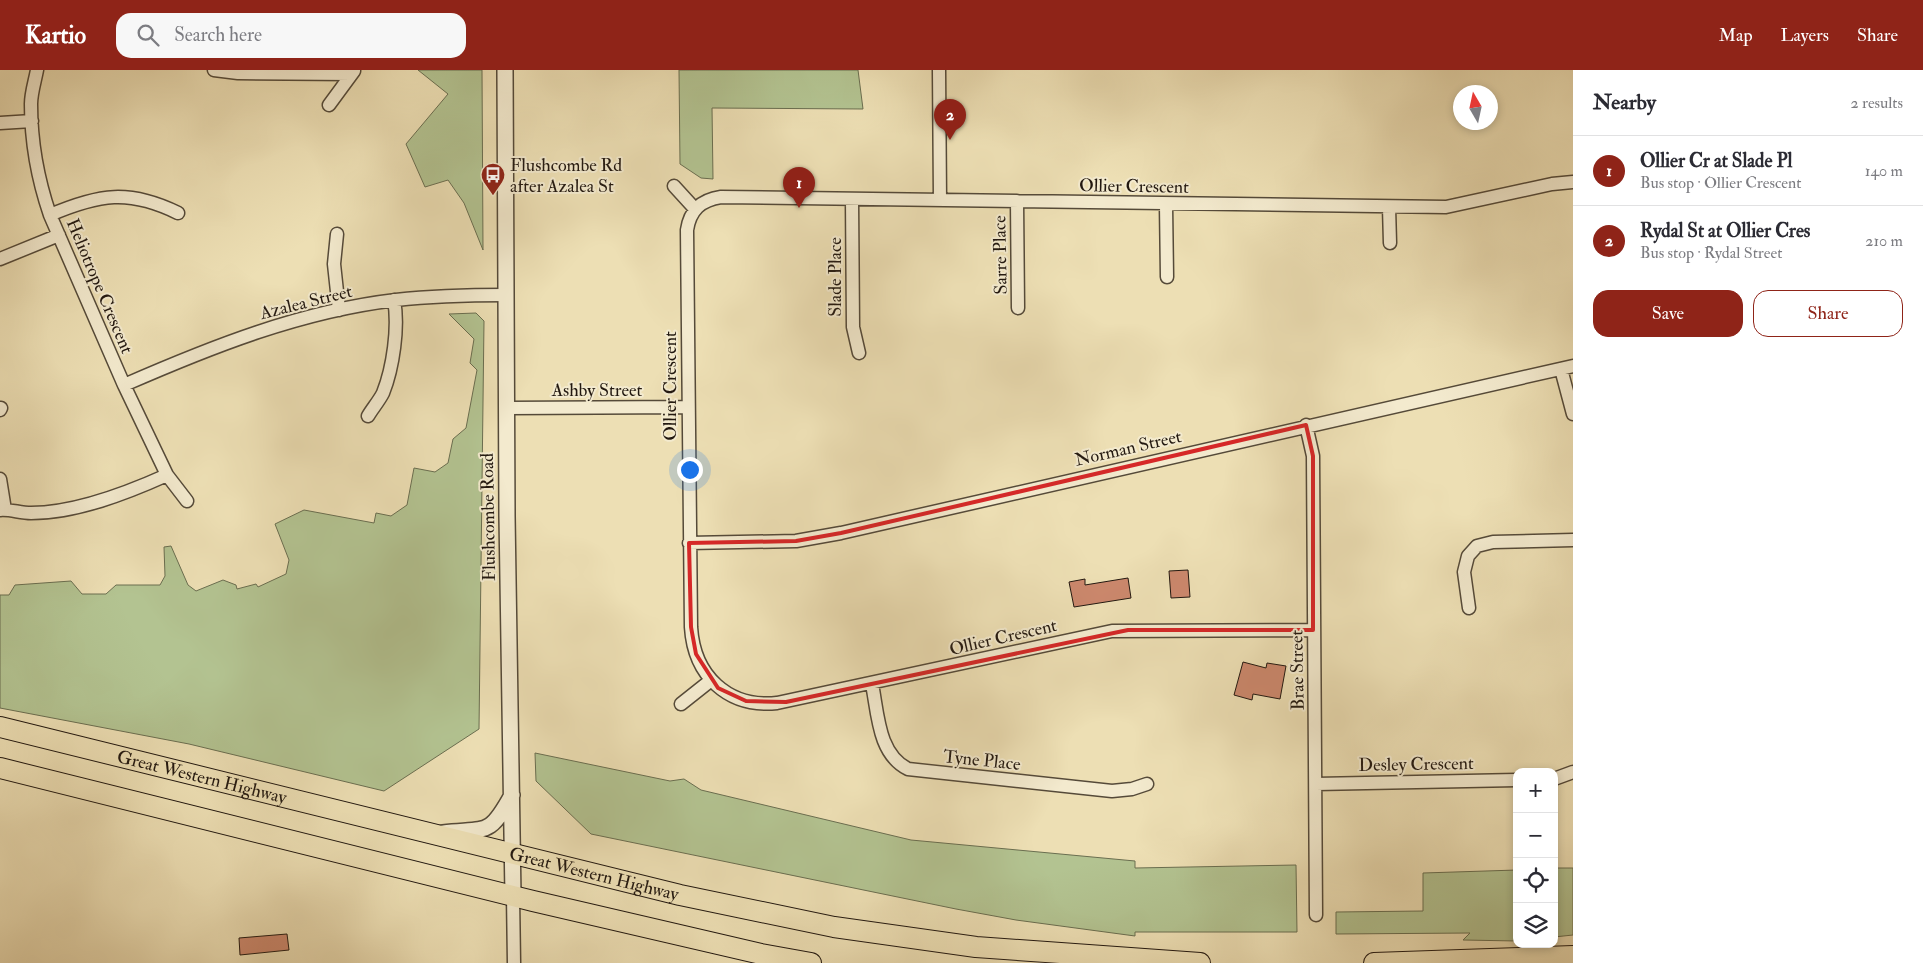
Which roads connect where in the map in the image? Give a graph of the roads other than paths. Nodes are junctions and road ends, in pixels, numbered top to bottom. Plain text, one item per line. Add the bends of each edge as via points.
1 (37, 70) edge
2 (214, 70) edge
3 (505, 70) edge
4 (939, 70) edge
5 (353, 72) edge
6 (329, 105) dead end
7 (32, 121) junction
8 (0, 123) edge
9 (1573, 182) edge
10 (674, 186) dead end
11 (852, 199) junction
12 (940, 200) junction
13 (1017, 202) junction
14 (1166, 204) junction
15 (1389, 207) junction
16 (695, 209) junction
17 (178, 213) dead end
18 (50, 215) junction
19 (337, 234) dead end
20 (59, 235) junction
21 (1390, 243) dead end
22 (0, 259) edge
23 (1167, 277) dead end
24 (506, 295) junction
25 (394, 300) junction
26 (1018, 308) dead end
27 (339, 310) junction
28 (859, 353) dead end
29 (1567, 367) edge
30 (124, 385) junction
31 (688, 407) junction
32 (506, 408) junction
33 (1573, 414) edge
34 (368, 416) dead end
35 (1306, 425) junction
36 (167, 475) junction
37 (0, 478) edge
38 (187, 502) dead end
39 (3, 510) edge
40 (1573, 540) edge
41 (689, 543) junction
42 (1469, 608) dead end
43 (1313, 630) junction
44 (710, 681) junction
45 (872, 684) junction
46 (682, 704) dead end
47 (0, 727) edge
48 (0, 768) edge
49 (1573, 772) edge
50 (1558, 778) edge
51 (1513, 780) edge
52 (1147, 784) dead end
53 (1316, 784) junction
54 (512, 794) junction
55 (436, 834) junction
56 (513, 853) junction
57 (513, 896) junction
58 (1316, 915) dead end
59 (1573, 956) edge
60 (514, 963) edge
61 (811, 963) edge
62 (1200, 963) edge
63 (1374, 963) edge

1 - 7 street, Heliotrope Crescent via 31,103
2 - 5 street via 238,73
3 - 24 street, Flushcombe Road
4 - 12 street
5 - 6 street
7 - 8 street
7 - 18 street, Heliotrope Crescent via 41,189
9 - 15 street, Ollier Crescent via 1456,206
10 - 16 street
11 - 12 street, Ollier Crescent
11 - 16 street, Ollier Crescent via 721,198 704,202
11 - 28 street, Slade Place via 853,327
12 - 13 street, Ollier Crescent
13 - 14 street, Ollier Crescent
13 - 26 street, Sarre Place
14 - 15 street, Ollier Crescent
14 - 23 street
15 - 21 street
16 - 31 street, Ollier Crescent via 687,230
17 - 18 street via 158,203 120,196 82,202
18 - 20 street, Heliotrope Crescent
19 - 27 street via 334,264
20 - 22 street
20 - 30 street, Heliotrope Crescent
24 - 25 street, Azalea Street
24 - 32 street, Flushcombe Road
25 - 27 street, Azalea Street
25 - 34 street via 395,340 382,393
27 - 30 street, Azalea Street via 255,332
29 - 33 street
29 - 35 street, Norman Street
30 - 36 street, Heliotrope Crescent
31 - 32 street, Ashby Street
31 - 41 street, Ollier Crescent
32 - 54 street, Flushcombe Road
35 - 41 street, Norman Street via 841,533 796,541
35 - 43 street, Brae Street via 1313,456
36 - 38 street, Heliotrope Crescent
36 - 39 street via 97,502 31,513
37 - 39 street
40 - 42 street via 1493,542 1477,546 1468,556 1464,572
41 - 44 street, Ollier Crescent via 691,636
43 - 45 street, Ollier Crescent via 1112,631
43 - 53 street, Brae Street
44 - 45 street, Ollier Crescent via 731,696 767,704
44 - 46 street
45 - 52 street, Tyne Place via 886,747 896,761 908,769 1112,790
47 - 55 highway, Great Western Highway
48 - 57 highway
49 - 50 street
51 - 53 street, Desley Crescent
53 - 58 street, Brae Street
54 - 55 street via 498,819 488,828 476,832
54 - 56 street, Flushcombe Road
55 - 56 highway, Great Western Highway
56 - 57 street, Flushcombe Road
56 - 62 highway, Great Western Highway via 680,896 834,927 976,947
57 - 60 street, Flushcombe Road
57 - 61 highway
59 - 63 highway

